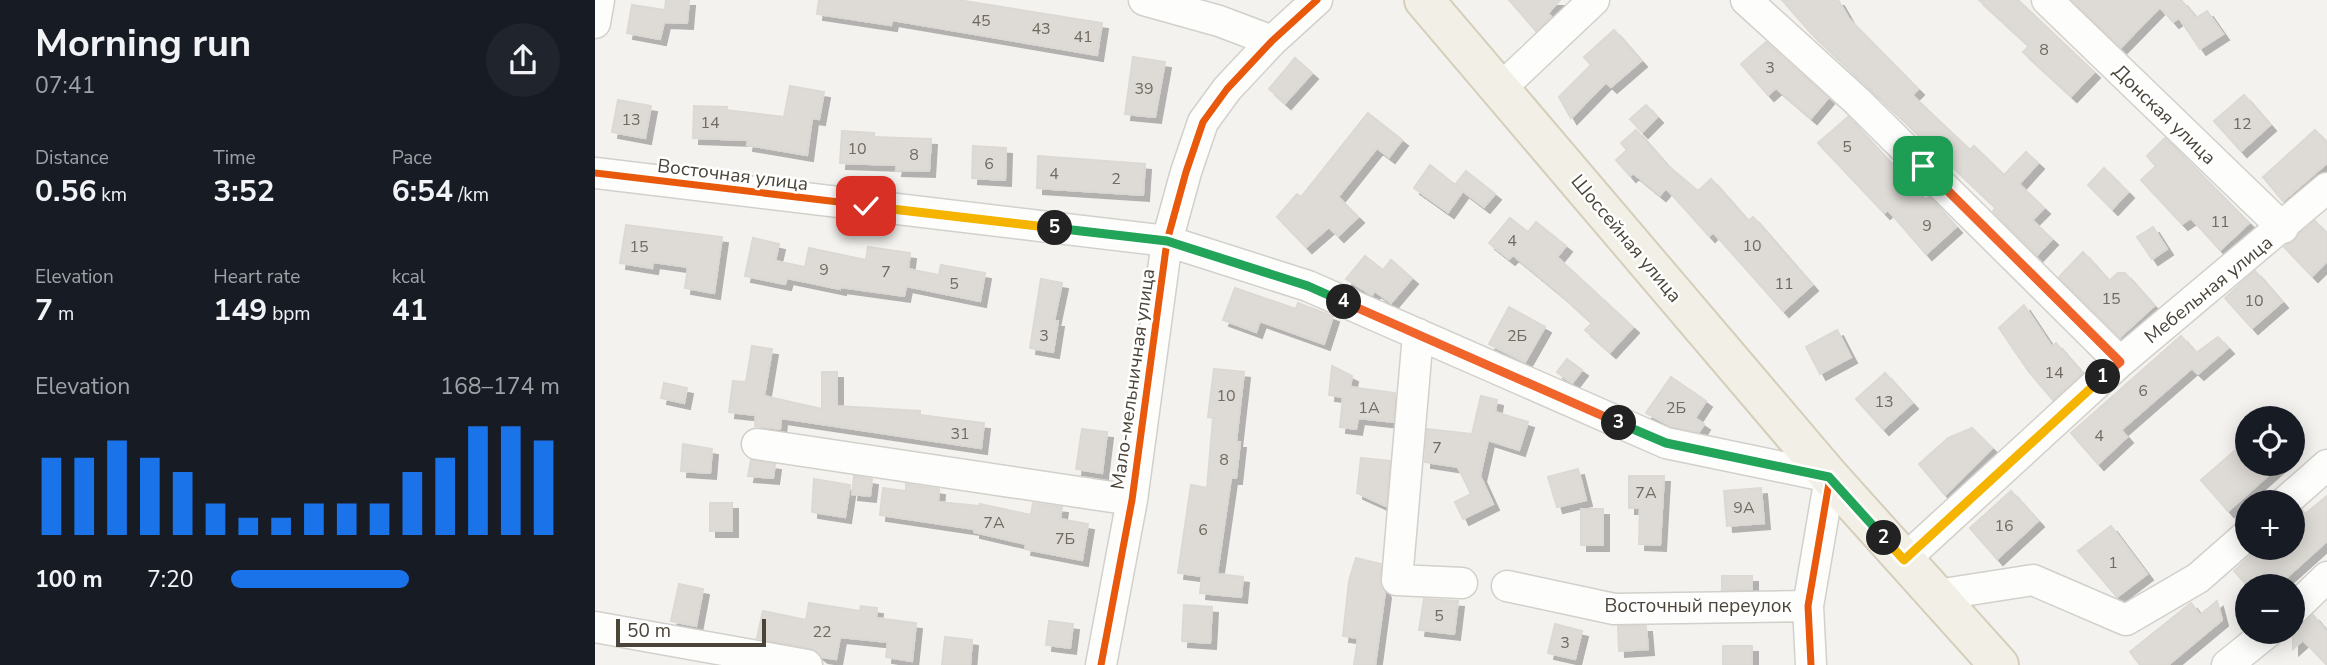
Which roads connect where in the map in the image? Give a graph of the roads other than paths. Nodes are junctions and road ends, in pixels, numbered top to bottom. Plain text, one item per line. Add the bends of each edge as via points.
1 (599, 0) edge
2 (1145, 0) edge
3 (1317, 0) edge
4 (1424, 0) edge
5 (1594, 0) edge
6 (1746, 0) edge
7 (2047, 0) edge
8 (595, 23) edge
9 (1272, 41) junction
10 (1500, 89) junction
11 (595, 173) edge
12 (2327, 188) edge
13 (2283, 228) junction
14 (1167, 241) junction
15 (1418, 334) junction
16 (2120, 362) junction
17 (757, 444) dead end
18 (2327, 465) edge
19 (1829, 477) junction
20 (2299, 490) edge
21 (1132, 500) junction
22 (2235, 546) edge
23 (1904, 560) junction
24 (2327, 577) edge
25 (1462, 583) dead end
26 (1507, 586) dead end
27 (1937, 595) junction
28 (2305, 598) edge
29 (1808, 606) junction
30 (595, 627) edge
31 (2253, 644) edge
32 (807, 665) edge
33 (1101, 665) edge
34 (1811, 665) edge
35 (1999, 665) edge
36 (2227, 665) edge

1 - 8 street
2 - 9 street
3 - 9 street, Мало-мельничная улица
4 - 10 main road, Шоссейная улица
5 - 10 street
6 - 16 street via 1857,101
7 - 13 street, Донская улица
9 - 14 street, Мало-мельничная улица via 1203,122
10 - 19 main road, Шоссейная улица
11 - 14 street, Восточная улица
12 - 13 street, Мебельная улица
13 - 16 street, Мебельная улица
14 - 15 street, Восточная улица via 1308,286
14 - 21 street, Мало-мельничная улица
15 - 19 street, Восточная улица via 1666,443
15 - 25 street via 1397,580
16 - 23 street, Мебельная улица
17 - 21 street
18 - 20 street
19 - 23 main road, Шоссейная улица
19 - 29 street
21 - 33 street, Мало-мельничная улица
22 - 27 street via 2198,578 2126,620 2033,580
23 - 27 main road, Шоссейная улица
24 - 28 street
26 - 29 street, Восточный переулок via 1614,609
27 - 35 main road, Шоссейная улица
29 - 34 street
30 - 32 street
31 - 36 street

